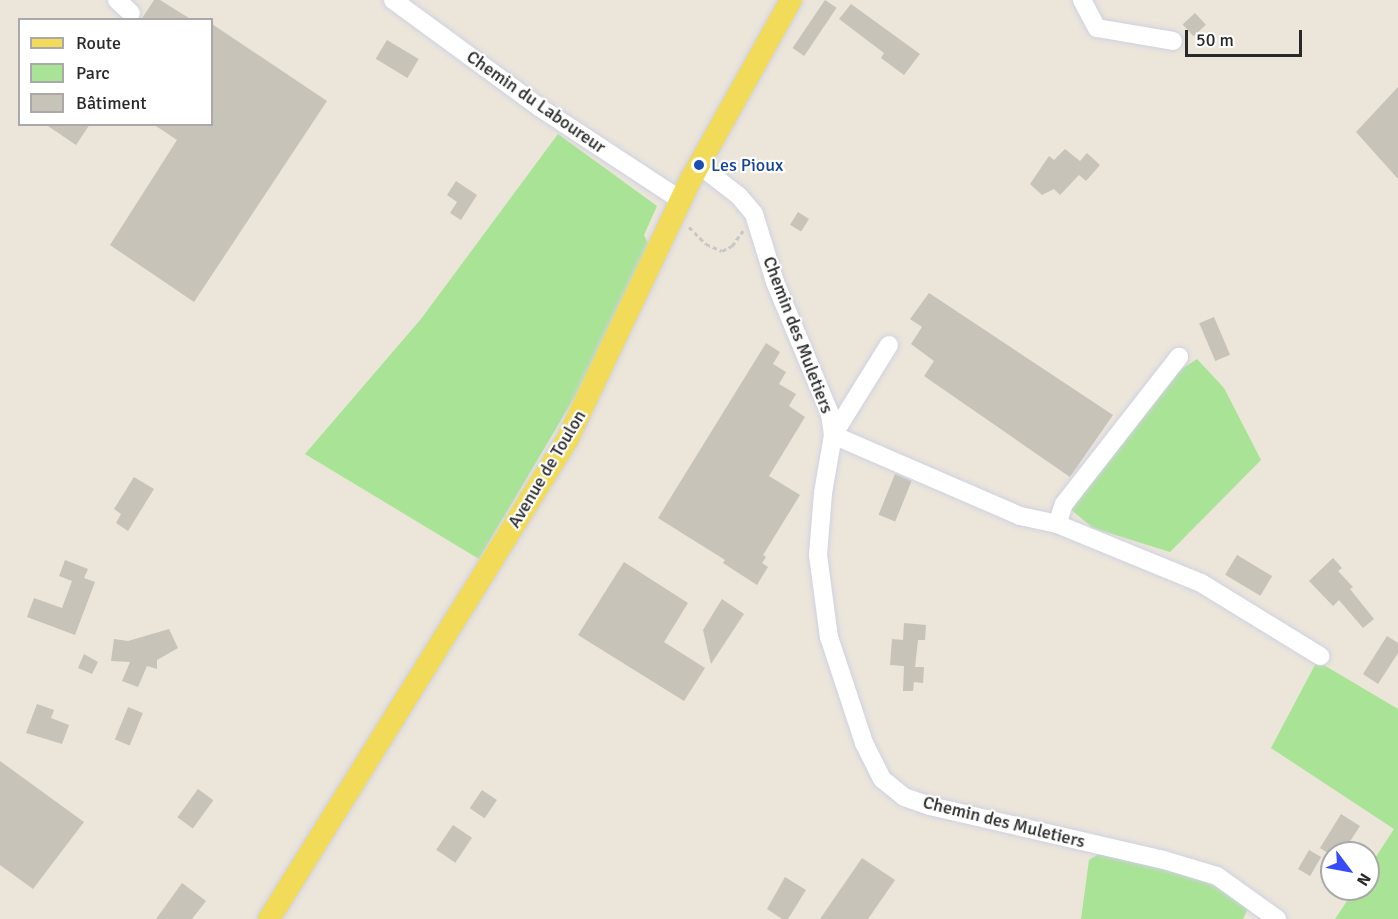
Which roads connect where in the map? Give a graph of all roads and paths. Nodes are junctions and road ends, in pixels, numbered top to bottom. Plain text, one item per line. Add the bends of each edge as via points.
1 (117, 0) edge
2 (393, 0) edge
3 (790, 0) edge
4 (1082, 0) edge
5 (131, 13) dead end
6 (1173, 41) dead end
7 (699, 165) junction
8 (678, 210) junction
9 (754, 214) junction
10 (889, 345) dead end
11 (1179, 357) dead end
12 (833, 435) junction
13 (1057, 525) junction
14 (1320, 656) dead end
15 (269, 919) edge
16 (1277, 919) edge

1 - 5 street
2 - 8 street, Chemin du Laboureur
3 - 7 main road, Avenue de Toulon
4 - 6 street via 1097,28
7 - 8 main road, Avenue de Toulon
7 - 9 street, Chemin des Muletiers via 739,196
8 - 9 path via 706,244 722,251 732,246
8 - 15 main road, Avenue de Toulon via 567,440
9 - 12 street, Chemin des Muletiers via 776,282 830,414
10 - 12 street
11 - 13 street via 1064,504
12 - 13 street via 1020,516
12 - 16 street, Chemin des Muletiers via 818,555 828,637 864,743 882,779 904,797 930,806 1164,860 1216,876
13 - 14 street via 1201,583

